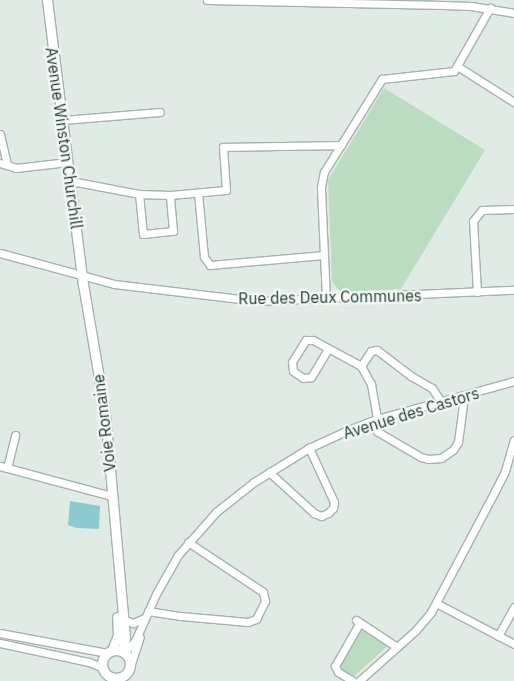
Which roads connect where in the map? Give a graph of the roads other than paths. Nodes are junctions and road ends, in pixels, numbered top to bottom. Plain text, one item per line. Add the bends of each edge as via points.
1 (47, 0) edge
2 (207, 0) edge
3 (259, 1) edge
4 (490, 8) junction
5 (514, 13) edge
6 (457, 66) junction
7 (514, 102) edge
8 (160, 112) dead end
9 (62, 120) junction
10 (0, 134) edge
11 (341, 145) junction
12 (68, 162) junction
13 (4, 164) edge
14 (71, 181) junction
15 (198, 193) junction
16 (139, 194) junction
17 (170, 194) junction
18 (514, 209) edge
19 (0, 253) edge
20 (324, 256) junction
21 (82, 276) junction
22 (514, 290) edge
23 (477, 292) junction
24 (326, 299) junction
25 (328, 349) junction
26 (361, 366) junction
27 (514, 381) edge
28 (464, 397) junction
29 (441, 402) junction
30 (377, 420) junction
31 (369, 422) junction
32 (15, 435) dead end
33 (514, 440) edge
34 (309, 448) junction
35 (4, 467) edge
36 (269, 472) junction
37 (112, 496) junction
38 (188, 542) junction
39 (118, 570) junction
40 (436, 603) junction
41 (514, 607) edge
42 (147, 613) junction
43 (123, 619) junction
44 (141, 630) junction
45 (0, 634) edge
46 (498, 636) junction
47 (0, 643) edge
48 (514, 644) edge
49 (397, 646) junction
50 (109, 652) junction
51 (124, 652) junction
52 (131, 664) junction
53 (102, 668) junction
54 (126, 677) edge
55 (111, 679) edge
56 (353, 681) edge
57 (360, 681) edge

1 - 9 street, Avenue Winston Churchill
2 - 3 street
3 - 4 street
4 - 5 street
4 - 6 street
6 - 7 street
6 - 11 street via 454,71 382,78
8 - 9 street
9 - 12 street, Avenue Winston Churchill
10 - 13 street
11 - 15 street via 223,147 226,190
11 - 20 street via 321,180
12 - 13 street via 16,168
12 - 14 street, Avenue Winston Churchill
14 - 16 street
14 - 21 street, Avenue Winston Churchill
15 - 17 street
15 - 20 street via 204,257 210,265
16 - 17 street
16 - 17 street via 143,234 173,231
18 - 23 street via 482,210 473,221
19 - 21 street, Rue des Deux Communes
20 - 24 street
21 - 24 street, Rue des Deux Communes via 114,284 223,298 257,301
21 - 37 street, Voie Romaine via 105,414
22 - 23 street, Rue des Deux Communes
23 - 24 street, Rue des Deux Communes
25 - 25 street via 313,340 306,340 292,362 293,371 303,378 311,377
25 - 26 street
26 - 29 street via 371,351 380,351 432,388
26 - 30 street via 371,384
27 - 28 street, Avenue des Castors
28 - 29 street, Avenue des Castors
28 - 31 street via 458,442 441,458 421,457 378,432
29 - 30 street, Avenue des Castors
30 - 31 street, Avenue des Castors
31 - 34 street, Avenue des Castors
32 - 35 street
33 - 40 street via 495,491
34 - 36 street, Avenue des Castors
34 - 36 street via 334,502 328,513 314,514
35 - 37 street
36 - 38 street, Avenue des Castors via 216,512
37 - 39 street, Voie Romaine
38 - 42 street, Avenue des Castors via 163,579
38 - 42 street via 263,592 265,601 256,619 248,622
39 - 43 street, Voie Romaine
39 - 50 street, Voie Romaine via 118,635
40 - 46 street
40 - 49 street via 423,622
41 - 46 street
42 - 43 street via 137,623
42 - 44 street, Avenue des Castors
43 - 51 street, Voie Romaine
44 - 51 street, Avenue des Castors
44 - 52 street, Avenue des Castors
45 - 50 street
46 - 48 street
47 - 53 street via 89,662
49 - 56 street via 358,622 335,666 338,672
49 - 57 street
50 - 51 street
50 - 53 street, Voie Romaine via 102,660
51 - 52 street, Voie Romaine
52 - 54 street
53 - 55 street
54 - 55 street

